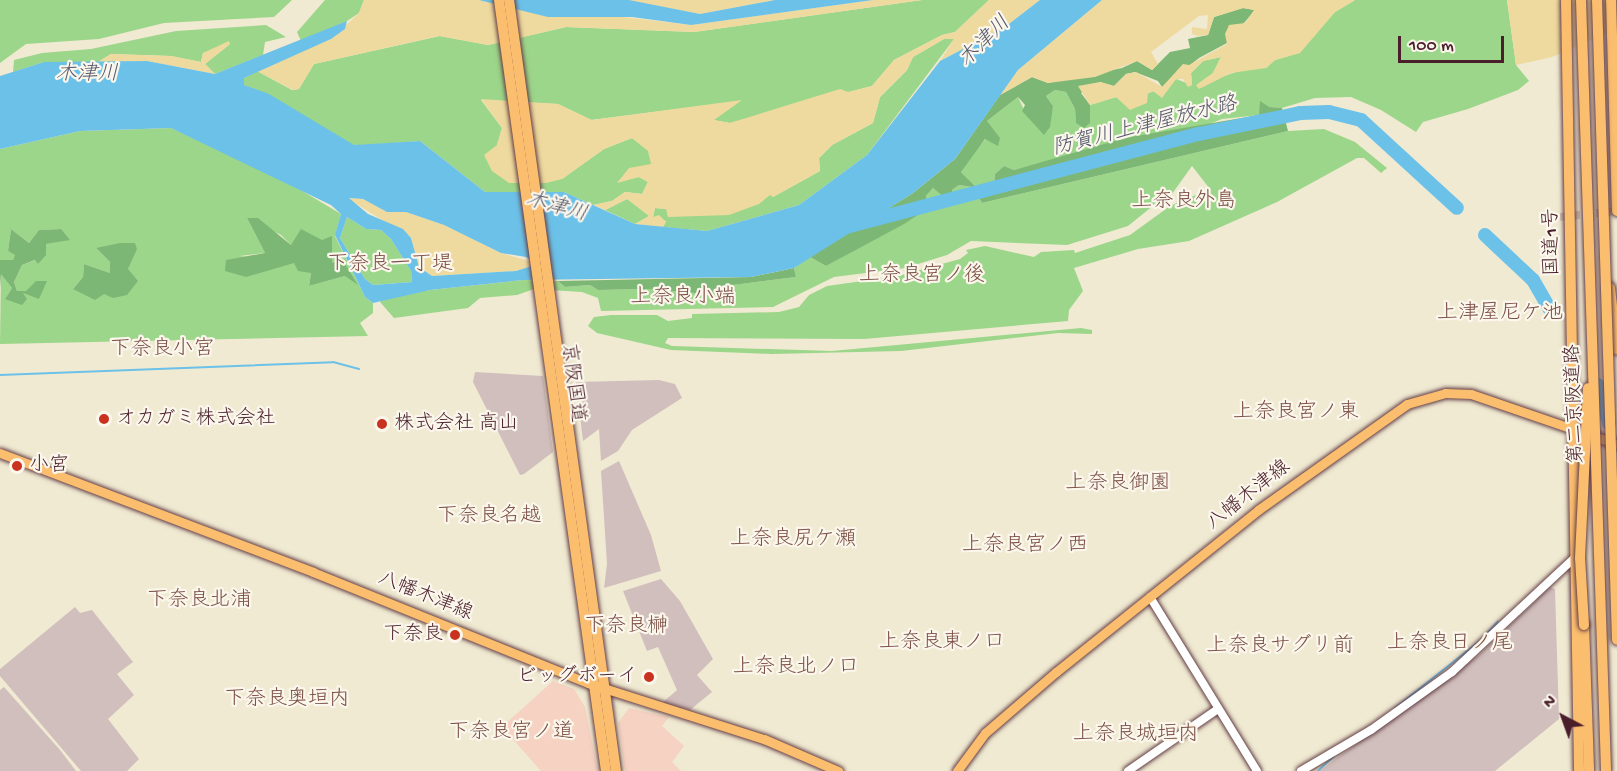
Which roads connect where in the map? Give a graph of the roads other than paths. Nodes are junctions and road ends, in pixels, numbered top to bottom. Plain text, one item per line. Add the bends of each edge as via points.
1 (499, 0) edge
2 (509, 0) edge
3 (1566, 0) edge
4 (1581, 0) edge
5 (1597, 0) edge
6 (1611, 0) edge
7 (1617, 211) edge
8 (1588, 223) junction
9 (1604, 237) junction
10 (554, 345) junction
11 (1617, 350) edge
12 (1577, 430) junction
13 (1617, 444) edge
14 (0, 453) edge
15 (1572, 559) junction
16 (1150, 597) junction
17 (1617, 640) edge
18 (592, 684) junction
19 (604, 688) junction
20 (1218, 709) junction
21 (606, 771) edge
22 (616, 771) edge
23 (838, 771) edge
24 (957, 771) edge
25 (1128, 771) edge
26 (1257, 771) edge
27 (1302, 771) edge
28 (1579, 771) edge
29 (1589, 771) edge
30 (1606, 771) edge

1 - 10 highway, 京阪国道
2 - 10 highway, 京阪国道
3 - 12 highway, 国道1号
4 - 8 highway, 第二京阪道路, bridge
5 - 9 highway, 第二京阪道路, bridge
6 - 7 highway
8 - 29 highway, bridge via 1581,558
8 - 30 highway, 第二京阪道路, bridge
9 - 11 highway, bridge
9 - 17 highway, 第二京阪道路, bridge
10 - 18 highway, 京阪国道
10 - 19 highway, 京阪国道
12 - 13 main road, 八幡木津線, bridge
12 - 15 highway, 国道1号
12 - 16 main road, 八幡木津線 via 1471,394 1445,393 1407,404 1258,510
14 - 18 main road, 八幡木津線 via 324,576
15 - 27 street via 1452,672 1371,730
15 - 28 highway, 国道1号
16 - 20 street
16 - 24 main road, 八幡木津線 via 985,733
18 - 19 main road, 八幡木津線
18 - 21 highway, 京阪国道
19 - 22 highway, 京阪国道
19 - 23 main road, 八幡木津線 via 764,739
20 - 25 street
20 - 26 street

